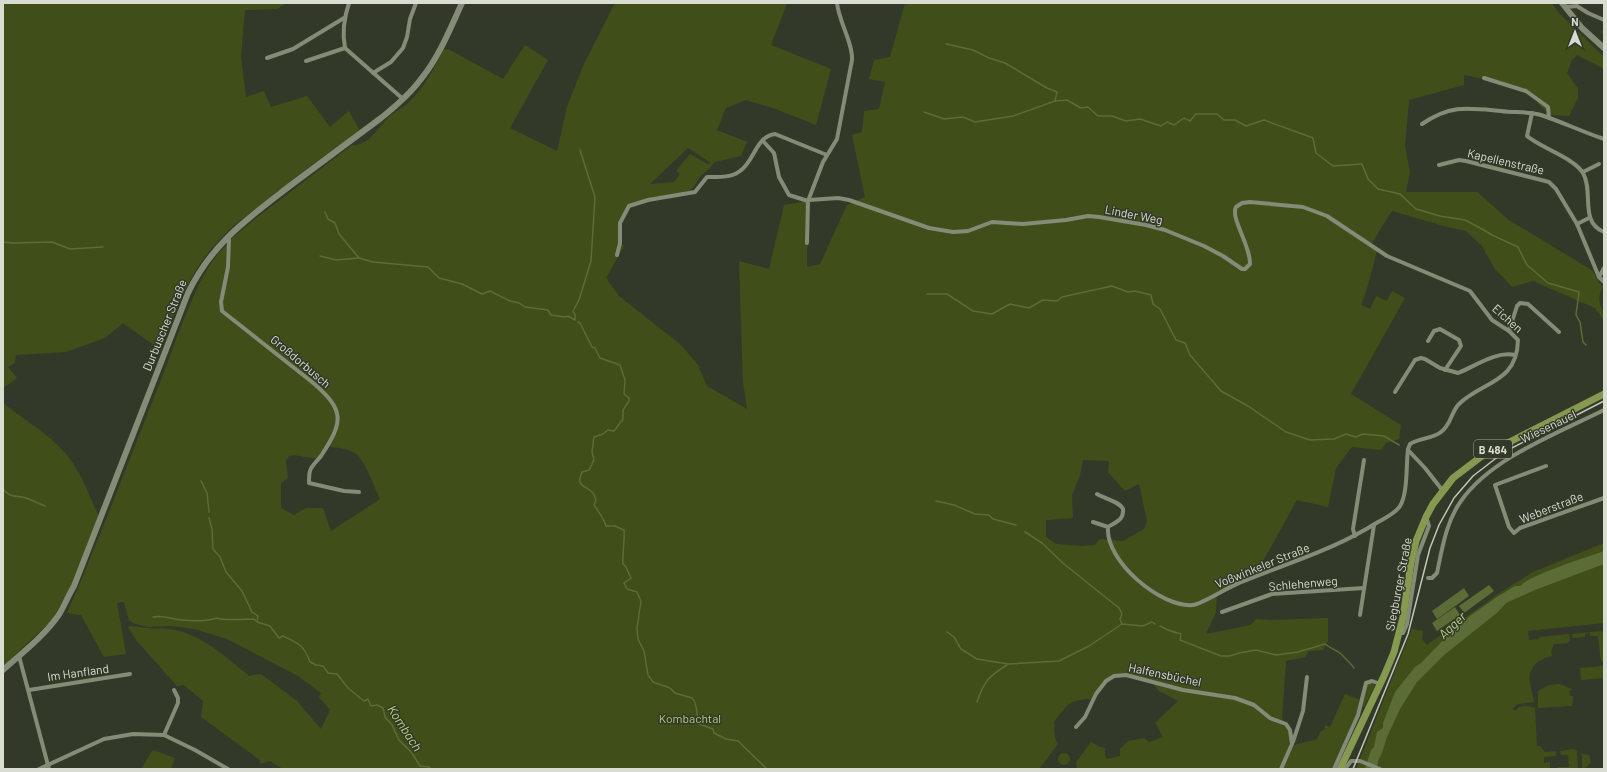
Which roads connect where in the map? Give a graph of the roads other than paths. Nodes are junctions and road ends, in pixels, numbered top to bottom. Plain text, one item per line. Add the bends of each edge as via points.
1 (349, 3) edge
2 (416, 3) edge
3 (462, 3) edge
4 (837, 3) edge
5 (1563, 5) edge
6 (344, 18) junction
7 (1604, 20) edge
8 (345, 48) junction
9 (1604, 48) edge
10 (267, 58) dead end
11 (306, 61) dead end
12 (373, 73) junction
13 (1484, 78) dead end
14 (403, 99) junction
15 (1532, 113) junction
16 (1549, 118) junction
17 (1422, 124) dead end
18 (1604, 139) edge
19 (763, 141) junction
20 (827, 155) junction
21 (1599, 164) dead end
22 (1439, 165) dead end
23 (1583, 172) junction
24 (808, 200) junction
25 (1589, 218) junction
26 (1577, 224) junction
27 (1604, 232) edge
28 (227, 237) junction
29 (1365, 240) joint
30 (807, 243) dead end
31 (617, 255) dead end
32 (1604, 268) edge
33 (1600, 277) junction
34 (1604, 282) edge
35 (1509, 331) junction
36 (1560, 332) dead end
37 (1428, 341) dead end
38 (1515, 355) junction
39 (1445, 370) junction
40 (1395, 392) dead end
41 (1604, 394) edge
42 (1604, 410) edge
43 (1408, 452) junction
44 (1364, 460) dead end
45 (1546, 466) dead end
46 (1443, 491) junction
47 (359, 492) dead end
48 (1097, 494) dead end
49 (1604, 498) edge
50 (1426, 517) junction
51 (1094, 522) dead end
52 (1374, 525) junction
53 (1108, 527) junction
54 (1355, 536) junction
55 (1414, 576) junction
56 (1420, 576) dead end
57 (1428, 578) dead end
58 (1364, 588) junction
59 (1222, 612) dead end
60 (1360, 615) dead end
61 (1399, 632) junction
62 (19, 656) junction
63 (3, 670) edge
64 (130, 674) dead end
65 (1307, 677) dead end
66 (1380, 684) junction
67 (29, 690) junction
68 (174, 690) dead end
69 (1076, 727) dead end
70 (164, 735) junction
71 (1292, 744) junction
72 (49, 767) edge
73 (39, 769) edge
74 (228, 769) edge
75 (1281, 769) edge
76 (1334, 769) edge
77 (1340, 769) edge
78 (1345, 769) edge
79 (1380, 769) edge

1 - 6 street
2 - 12 street via 403,48 391,62
3 - 14 main road, Durbuscher Straße via 431,65
4 - 20 street via 852,60 838,135
5 - 7 street via 1577,6
5 - 9 main road via 1582,28
6 - 8 street
6 - 10 street via 293,49
8 - 11 street
8 - 12 street
12 - 14 street
13 - 16 street via 1526,91 1548,107
14 - 28 main road, Durbuscher Straße
15 - 16 street
15 - 17 street via 1465,108 1444,113
15 - 23 street via 1527,136 1573,163
16 - 18 street
19 - 20 street via 775,134
19 - 24 street via 774,153 778,177 790,195
19 - 31 street via 747,166 739,172 722,177 707,176 695,192 629,206 620,223
20 - 24 street
21 - 23 street
22 - 26 street, Kapellenstraße via 1459,160 1466,161 1549,182
23 - 25 street
24 - 29 street, Linder Weg via 849,200 929,228 953,232 968,231 992,222 1023,224 1083,216 1099,217 1165,230 1224,256 1242,269 1249,267 1250,260 1248,246 1234,212 1236,207 1244,202 1311,209
24 - 30 street
25 - 26 street
25 - 27 street via 1598,230
26 - 33 street, Kapellenstraße
28 - 47 street, Großdorbusch via 229,262 221,302 222,311 312,382 326,394 336,408 337,429 310,470 309,484
28 - 62 main road, Durbuscher Straße via 207,260 188,293 74,586 52,624
29 - 35 street, Eichen via 1387,256 1470,291 1492,320
32 - 33 street
33 - 34 street, Kapellenstraße
35 - 36 street via 1517,306 1524,302
35 - 38 street, Eichen via 1518,340
37 - 39 street via 1434,331 1440,329 1459,340 1461,346
38 - 39 street via 1489,358 1458,373
38 - 43 street, Eichen via 1510,368 1502,376 1459,403 1448,426 1441,433 1413,442
39 - 40 street via 1425,359 1415,360
41 - 46 main road, Siegburger Straße / B 484 via 1482,456 1453,478
42 - 57 street, Wiesenauel via 1508,458 1474,484 1460,501 1451,518 1437,573
43 - 46 street
43 - 52 street, Voßwinkeler Straße via 1400,505
44 - 54 street via 1353,529
45 - 49 street, Weberstraße via 1495,484 1509,527 1514,533 1520,528
46 - 50 main road, Siegburger Straße / B 484
48 - 53 street via 1118,504 1123,510 1120,520
50 - 55 street via 1429,526 1421,545
50 - 61 main road, Siegburger Straße / B 484 via 1410,562
51 - 53 street
52 - 54 street, Voßwinkeler Straße
52 - 58 street
53 - 54 street, Voßwinkeler Straße via 1112,547 1120,562 1136,580 1156,593 1186,606 1196,605 1230,587
55 - 56 street
55 - 61 street via 1407,624 1403,633
58 - 59 street, Schlehenweg via 1272,594
58 - 60 street
61 - 66 main road, Siegburger Straße / B 484 via 1394,652
62 - 63 main road, Durbuscher Straße
62 - 67 street
64 - 67 street, Im Hanfland
65 - 71 street via 1303,711
66 - 76 street via 1372,681 1366,683 1358,715
66 - 77 main road, Siegburger Straße / B 484
67 - 72 street
68 - 70 street via 178,703
69 - 71 street, Halfensbüchel via 1101,687 1110,678 1126,675 1183,690 1245,701 1270,718 1284,723 1289,728
70 - 72 street via 133,734 104,739
70 - 74 street
71 - 75 street
72 - 73 street
78 - 79 street via 1352,760

